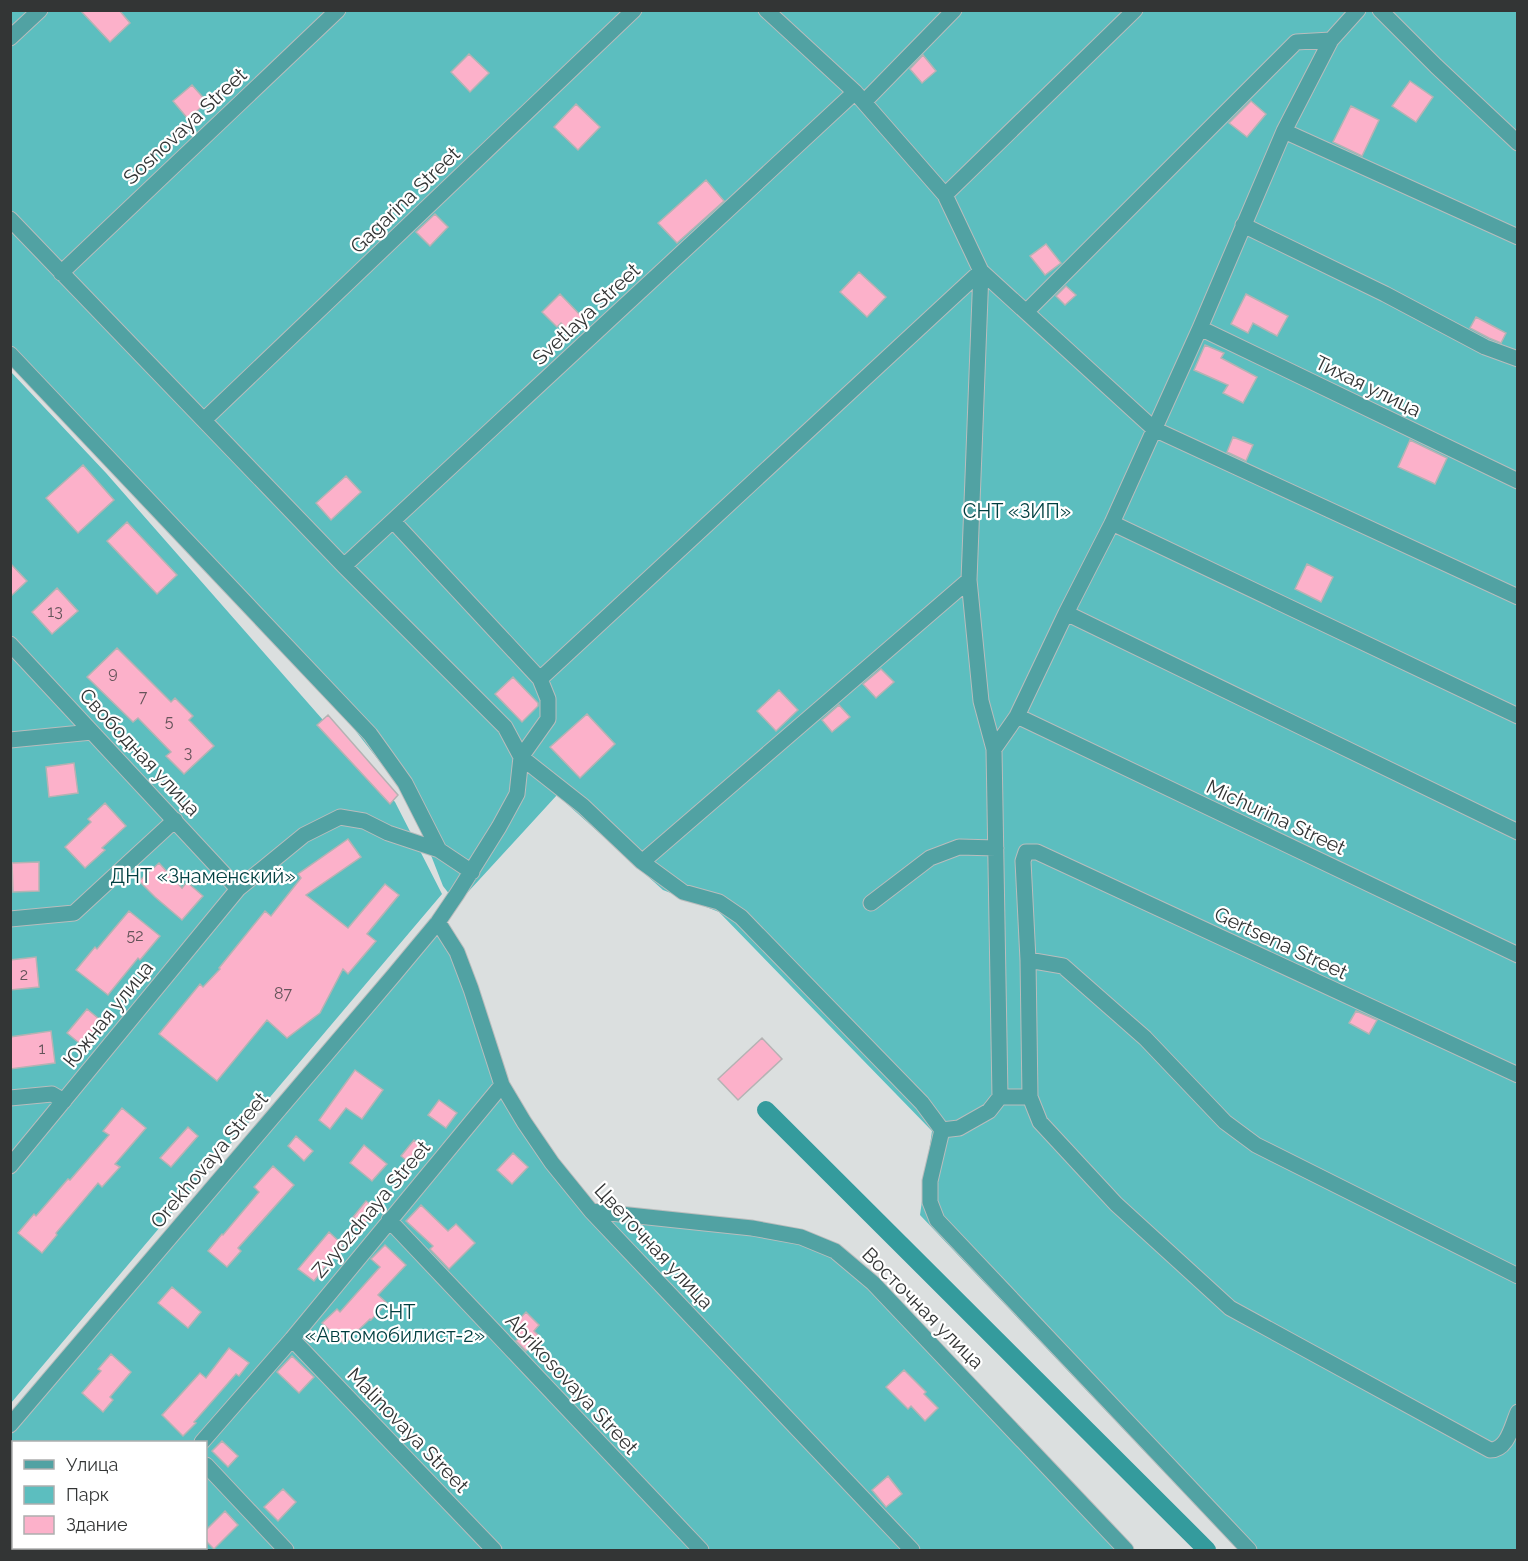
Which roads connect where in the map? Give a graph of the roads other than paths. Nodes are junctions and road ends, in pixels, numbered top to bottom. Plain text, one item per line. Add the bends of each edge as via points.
1 (40, 10) edge
2 (338, 10) edge
3 (634, 10) edge
4 (766, 10) edge
5 (954, 10) edge
6 (1135, 10) edge
7 (1358, 10) edge
8 (1380, 10) edge
9 (10, 38) edge
10 (1331, 40) junction
11 (860, 97) junction
12 (1284, 131) junction
13 (1518, 143) edge
14 (945, 195) junction
15 (10, 219) edge
16 (1243, 225) junction
17 (1518, 237) edge
18 (981, 271) junction
19 (61, 273) junction
20 (1026, 312) junction
21 (1200, 328) junction
22 (10, 354) edge
23 (1518, 359) edge
24 (204, 420) junction
25 (1154, 429) junction
26 (1518, 481) edge
27 (393, 521) junction
28 (1112, 524) junction
29 (344, 566) junction
30 (969, 580) junction
31 (1518, 597) edge
32 (1066, 613) junction
33 (10, 644) edge
34 (540, 679) junction
35 (1017, 716) junction
36 (1518, 716) edge
37 (92, 732) junction
38 (10, 740) edge
39 (994, 750) junction
40 (521, 757) junction
41 (175, 820) junction
42 (1518, 832) edge
43 (996, 848) junction
44 (439, 850) junction
45 (642, 862) junction
46 (472, 872) junction
47 (238, 889) junction
48 (871, 903) dead end
49 (10, 919) edge
50 (438, 922) junction
51 (1518, 955) edge
52 (1028, 960) junction
53 (1518, 1076) edge
54 (502, 1085) junction
55 (1000, 1097) junction
56 (1030, 1097) junction
57 (10, 1098) edge
58 (64, 1101) junction
59 (942, 1130) junction
60 (10, 1166) edge
61 (591, 1211) junction
62 (389, 1220) junction
63 (1518, 1276) edge
64 (292, 1339) junction
65 (1518, 1412) edge
66 (10, 1425) edge
67 (204, 1441) edge
68 (207, 1466) edge
69 (286, 1551) edge
70 (494, 1551) edge
71 (701, 1551) edge
72 (912, 1551) edge
73 (1126, 1551) edge
74 (1249, 1551) edge

1 - 9 street
2 - 19 street, Sosnovaya Street
3 - 24 street, Gagarina Street
4 - 11 street
5 - 11 street, Svetlaya Street
6 - 14 street
7 - 10 street
8 - 13 street
10 - 12 street
10 - 20 street via 1296,42
11 - 14 street
11 - 27 street, Svetlaya Street
12 - 16 street
12 - 17 street
14 - 18 street
15 - 19 street
16 - 21 street
16 - 23 street via 1485,347
18 - 20 street
18 - 30 street
18 - 34 street
19 - 24 street
20 - 25 street
21 - 25 street
21 - 26 street, Тихая улица
22 - 44 street via 370,734 405,783
24 - 29 street
25 - 28 street
25 - 31 street
27 - 29 street, Svetlaya Street
27 - 34 street
28 - 32 street
28 - 36 street
29 - 40 street via 505,727
30 - 39 street via 981,701
30 - 45 street
32 - 35 street
32 - 42 street
33 - 37 street, Свободная улица
34 - 40 street via 548,699 548,719
35 - 39 street
35 - 51 street, Michurina Street
37 - 38 street
37 - 41 street, Свободная улица
39 - 43 street
40 - 45 street via 584,806
40 - 46 street, Orekhovaya Street via 517,794
41 - 47 street, Свободная улица
41 - 49 street via 74,913
43 - 48 street via 959,847 930,858
43 - 55 street
44 - 46 street
44 - 47 street, Южная улица via 364,821 340,817 304,835
45 - 59 street via 683,892 719,902 741,917 922,1103
46 - 50 street, Orekhovaya Street
47 - 58 street, Южная улица
50 - 54 street, Цветочная улица via 457,952
50 - 66 street, Orekhovaya Street
52 - 53 street, Gertsena Street via 1023,861 1026,852 1036,852
52 - 56 street
52 - 63 street via 1063,966 1145,1038 1225,1122 1256,1145
54 - 61 street, Цветочная улица via 552,1163
54 - 62 street, Zvyozdnaya Street
55 - 56 street
55 - 59 street via 988,1111 959,1128
56 - 65 street via 1040,1122 1116,1204 1230,1308 1490,1450 1504,1445
57 - 58 street via 52,1094
58 - 60 street, Южная улица
59 - 74 street via 930,1181 930,1202 937,1220
61 - 72 street, Цветочная улица
61 - 73 street, Восточная улица via 752,1228 801,1237 835,1251 873,1282
62 - 64 street, Zvyozdnaya Street
62 - 71 street, Abrikosovaya Street
64 - 67 street, Zvyozdnaya Street
64 - 70 street, Malinovaya Street
68 - 69 street

